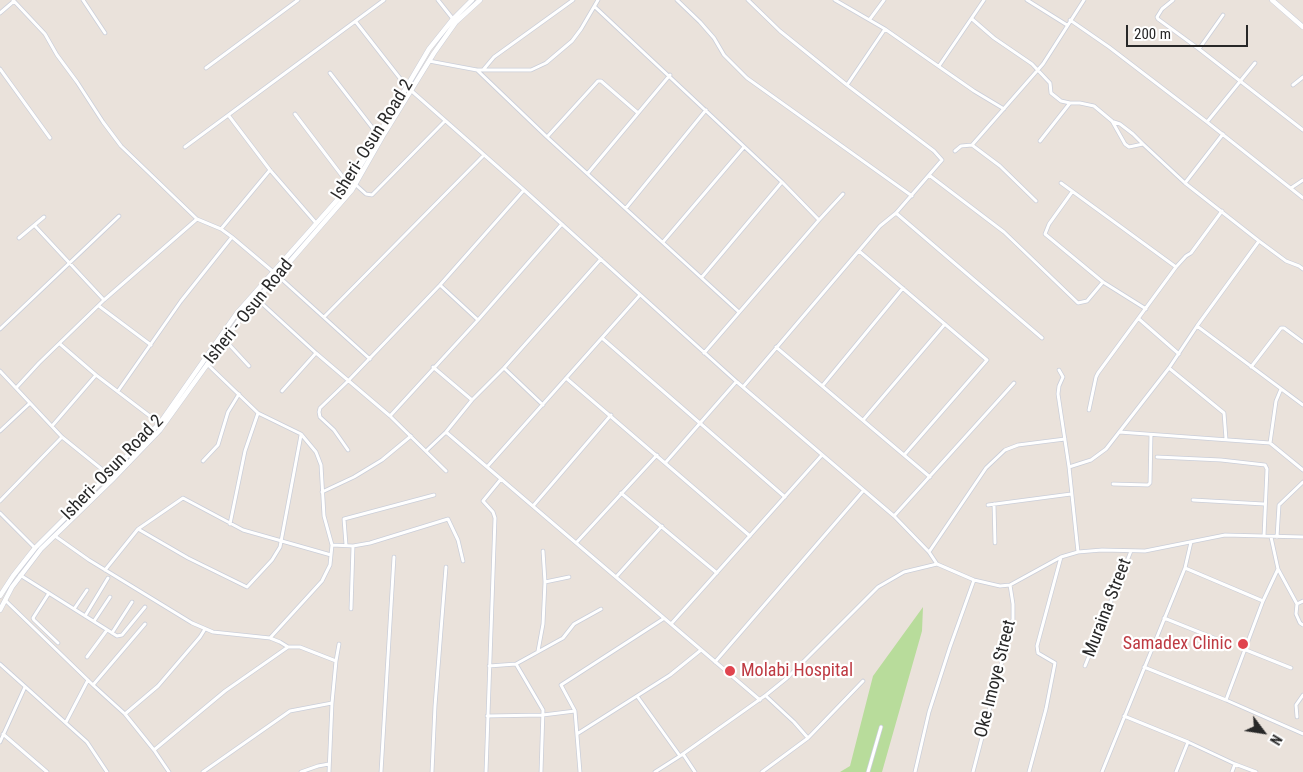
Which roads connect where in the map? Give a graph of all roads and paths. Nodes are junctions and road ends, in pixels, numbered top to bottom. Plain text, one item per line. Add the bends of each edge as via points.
1 (82, 0) edge
2 (298, 0) edge
3 (384, 0) edge
4 (438, 0) edge
5 (472, 0) edge
6 (480, 0) edge
7 (572, 0) edge
8 (598, 0) edge
9 (677, 0) edge
10 (748, 0) edge
11 (835, 0) edge
12 (884, 0) edge
13 (984, 0) edge
14 (1027, 0) edge
15 (1084, 0) edge
16 (1173, 0) edge
17 (1272, 0) edge
18 (14, 1) edge
19 (595, 7) junction
20 (0, 13) edge
21 (1224, 15) dead end
22 (453, 19) junction
23 (870, 19) junction
24 (972, 19) junction
25 (1070, 20) junction
26 (356, 22) junction
27 (1067, 25) junction
28 (1303, 27) edge
29 (885, 29) junction
30 (105, 33) dead end
31 (1199, 49) junction
32 (428, 61) junction
33 (1255, 63) dead end
34 (940, 66) junction
35 (206, 68) dead end
36 (0, 69) edge
37 (477, 70) junction
38 (483, 70) junction
39 (1037, 71) junction
40 (330, 73) dead end
41 (670, 75) junction
42 (1303, 77) edge
43 (1240, 81) junction
44 (847, 85) junction
45 (1293, 85) dead end
46 (406, 86) junction
47 (410, 90) junction
48 (1070, 103) junction
49 (1004, 109) junction
50 (706, 110) junction
51 (638, 112) junction
52 (295, 114) dead end
53 (229, 116) junction
54 (445, 121) junction
55 (1112, 121) junction
56 (1207, 122) junction
57 (1303, 130) edge
58 (1223, 134) junction
59 (378, 135) junction
60 (547, 137) junction
61 (50, 138) dead end
62 (1040, 141) dead end
63 (1142, 144) junction
64 (972, 145) junction
65 (185, 147) dead end
66 (744, 147) junction
67 (955, 151) dead end
68 (484, 155) junction
69 (270, 170) junction
70 (588, 173) junction
71 (929, 175) junction
72 (1303, 180) edge
73 (782, 182) junction
74 (1061, 183) dead end
75 (1185, 183) junction
76 (356, 184) junction
77 (349, 185) junction
78 (1291, 188) junction
79 (524, 190) junction
80 (1072, 192) junction
81 (843, 194) dead end
82 (912, 196) junction
83 (1303, 198) edge
84 (1036, 201) dead end
85 (626, 208) junction
86 (1222, 211) junction
87 (896, 213) junction
88 (119, 216) dead end
89 (44, 217) dead end
90 (197, 219) junction
91 (818, 220) junction
92 (316, 223) junction
93 (562, 224) junction
94 (35, 226) junction
95 (221, 229) junction
96 (232, 237) junction
97 (19, 238) dead end
98 (1259, 241) junction
99 (663, 242) junction
100 (859, 251) junction
101 (601, 259) junction
102 (69, 264) junction
103 (1176, 267) junction
104 (1303, 269) edge
105 (276, 274) junction
106 (702, 277) junction
107 (1103, 282) junction
108 (440, 284) junction
109 (903, 288) junction
110 (640, 295) junction
111 (257, 299) junction
112 (104, 300) junction
113 (99, 306) junction
114 (1146, 309) junction
115 (739, 312) junction
116 (324, 317) junction
117 (1139, 319) junction
118 (478, 320) junction
119 (945, 324) junction
120 (1197, 326) junction
121 (0, 329) edge
122 (602, 338) junction
123 (1042, 338) dead end
124 (224, 339) junction
125 (1303, 342) edge
126 (60, 344) junction
127 (151, 345) junction
128 (776, 347) junction
129 (704, 352) junction
130 (316, 353) junction
131 (1179, 354) junction
132 (370, 359) junction
133 (207, 364) junction
134 (249, 366) dead end
135 (433, 367) junction
136 (1251, 367) junction
137 (504, 368) junction
138 (1170, 368) junction
139 (1059, 370) dead end
140 (0, 371) edge
141 (96, 375) junction
142 (566, 378) junction
143 (348, 381) junction
144 (736, 382) junction
145 (1014, 383) dead end
146 (823, 385) junction
147 (743, 387) junction
148 (16, 388) junction
149 (1281, 389) junction
150 (118, 391) junction
151 (282, 391) dead end
152 (239, 394) junction
153 (472, 400) junction
154 (30, 403) junction
155 (543, 405) junction
156 (1303, 405) edge
157 (1089, 410) dead end
158 (258, 413) junction
159 (611, 415) junction
160 (390, 416) junction
161 (864, 419) junction
162 (701, 423) junction
163 (162, 425) junction
164 (52, 426) junction
165 (0, 431) edge
166 (446, 432) junction
167 (1119, 432) junction
168 (301, 434) junction
169 (1151, 435) junction
170 (411, 436) junction
171 (62, 437) junction
172 (1065, 439) junction
173 (1226, 439) junction
174 (1270, 443) junction
175 (348, 450) dead end
176 (426, 451) junction
177 (905, 454) junction
178 (657, 455) junction
179 (822, 456) junction
180 (1157, 457) dead end
181 (203, 461) dead end
182 (666, 462) junction
183 (1069, 467) junction
184 (488, 468) junction
185 (1303, 470) edge
186 (446, 471) dead end
187 (109, 475) junction
188 (930, 477) junction
189 (501, 479) junction
190 (1113, 484) dead end
191 (1302, 484) edge
192 (863, 491) junction
193 (322, 492) junction
194 (621, 493) junction
195 (1071, 494) junction
196 (434, 495) dead end
197 (785, 497) junction
198 (1193, 500) dead end
199 (0, 502) edge
200 (994, 504) junction
201 (1264, 504) junction
202 (988, 505) dead end
203 (533, 506) junction
204 (0, 513) edge
205 (894, 516) junction
206 (230, 524) junction
207 (662, 526) junction
208 (138, 529) junction
209 (55, 536) junction
210 (750, 536) junction
211 (1264, 536) junction
212 (1271, 536) junction
213 (1276, 537) junction
214 (1303, 537) edge
215 (280, 541) junction
216 (1191, 542) junction
217 (576, 543) junction
218 (995, 544) dead end
219 (332, 545) junction
220 (346, 545) junction
221 (353, 546) junction
222 (35, 548) junction
223 (543, 550) dead end
224 (1130, 551) junction
225 (929, 552) junction
226 (1078, 552) junction
227 (332, 555) junction
228 (1061, 557) junction
229 (394, 558) dead end
230 (462, 561) dead end
231 (937, 564) junction
232 (446, 567) dead end
233 (1185, 568) junction
234 (1278, 569) junction
235 (105, 570) junction
236 (717, 573) junction
237 (20, 575) junction
238 (569, 577) dead end
239 (616, 577) junction
240 (108, 578) dead end
241 (974, 580) junction
242 (545, 582) junction
243 (1010, 585) junction
244 (87, 590) dead end
245 (49, 593) junction
246 (0, 596) edge
247 (110, 597) dead end
248 (5, 600) junction
249 (1303, 600) edge
250 (1263, 601) junction
251 (132, 602) dead end
252 (1297, 604) junction
253 (145, 607) dead end
254 (74, 609) junction
255 (351, 609) dead end
256 (601, 609) dead end
257 (0, 610) edge
258 (85, 616) junction
259 (1164, 618) junction
260 (663, 619) junction
261 (94, 621) junction
262 (145, 624) dead end
263 (671, 624) junction
264 (1303, 625) edge
265 (205, 629) junction
266 (107, 630) junction
267 (112, 633) junction
268 (270, 638) junction
269 (1219, 640) dead end
270 (58, 643) dead end
271 (339, 644) dead end
272 (288, 647) junction
273 (701, 650) junction
274 (1246, 650) junction
275 (538, 651) junction
276 (87, 657) dead end
277 (336, 661) junction
278 (715, 662) junction
279 (0, 664) edge
280 (516, 664) junction
281 (490, 666) junction
282 (1085, 666) dead end
283 (1144, 667) junction
284 (1291, 668) dead end
285 (88, 680) junction
286 (863, 681) dead end
287 (93, 685) junction
288 (25, 687) junction
289 (766, 695) junction
290 (1303, 695) edge
291 (637, 696) junction
292 (760, 700) junction
293 (1226, 700) junction
294 (332, 702) junction
295 (575, 711) junction
296 (125, 714) junction
297 (543, 715) junction
298 (487, 716) junction
299 (1124, 716) junction
300 (1298, 717) dead end
301 (66, 722) junction
302 (881, 728) dead end
303 (3, 734) junction
304 (577, 734) junction
305 (1303, 734) edge
306 (808, 738) junction
307 (0, 742) edge
308 (1188, 742) junction
309 (154, 750) junction
310 (682, 755) junction
311 (329, 764) junction
312 (1235, 764) junction
313 (47, 772) edge
314 (107, 772) edge
315 (169, 772) edge
316 (204, 772) edge
317 (301, 772) edge
318 (329, 772) edge
319 (380, 772) edge
320 (432, 772) edge
321 (486, 772) edge
322 (541, 772) edge
323 (580, 772) edge
324 (655, 772) edge
325 (695, 772) edge
326 (762, 772) edge
327 (868, 772) edge
328 (915, 772) edge
329 (972, 772) edge
330 (1029, 772) edge
331 (1102, 772) edge
332 (1176, 772) edge
333 (1232, 772) edge
334 (1256, 772) edge

1 - 30 street
2 - 35 street
3 - 26 street
4 - 22 street
5 - 22 main road, Isheri- Osun Road 2
6 - 32 main road, Isheri - Osun Road via 456,22
7 - 38 street via 494,57
8 - 19 street
9 - 82 street via 747,78
10 - 44 street via 780,31
11 - 23 street
12 - 23 street
13 - 24 street
14 - 27 street
15 - 25 street
16 - 31 street via 1157,18
17 - 28 main road
18 - 20 street
18 - 90 street via 45,34 121,146
19 - 38 street via 572,41 546,63 532,70
19 - 41 street
21 - 31 street
22 - 46 main road, Isheri- Osun Road 2
23 - 29 street
24 - 34 street
24 - 39 street
25 - 27 street
25 - 56 street
26 - 46 street
26 - 53 street
27 - 39 street
29 - 34 street
29 - 44 street
31 - 43 street
32 - 37 street
32 - 47 main road, Isheri - Osun Road
33 - 43 street
34 - 49 street
36 - 61 street
37 - 38 street
37 - 60 street
39 - 48 street via 1050,83 1050,93
39 - 49 street
40 - 59 street
41 - 50 street
41 - 51 street
42 - 45 street
43 - 56 street
43 - 57 street
44 - 71 street via 939,156 942,160
46 - 47 street
46 - 59 main road, Isheri- Osun Road 2
47 - 54 street
47 - 76 main road, Isheri - Osun Road
48 - 55 street via 1094,106
48 - 62 street
49 - 64 street
50 - 66 street
50 - 85 street
51 - 60 street via 598,81
51 - 70 street
52 - 77 street
53 - 65 street
53 - 69 street
54 - 68 street
54 - 76 street via 372,195 366,194
55 - 63 street
55 - 63 street via 1125,144 1129,147
56 - 58 street
58 - 75 street
58 - 78 street
59 - 77 main road, Isheri- Osun Road 2
60 - 70 street
63 - 75 street
64 - 67 street via 961,146
64 - 84 street via 1000,166
66 - 73 street
66 - 99 street
68 - 79 street
68 - 116 street
69 - 92 street
69 - 95 street
70 - 85 street
71 - 82 street
71 - 107 street via 1004,232 1078,303 1087,300
72 - 78 street
73 - 91 street
73 - 106 street
74 - 80 street
75 - 86 street
76 - 105 main road, Isheri - Osun Road via 335,212
77 - 92 main road, Isheri- Osun Road 2
78 - 83 street
79 - 93 street
79 - 108 street
80 - 103 street
80 - 107 street via 1045,234
81 - 91 street
82 - 87 street
85 - 99 street
86 - 98 street
86 - 103 street via 1191,253
87 - 100 street
87 - 123 street
88 - 102 street
89 - 94 street
90 - 95 street
90 - 112 street
91 - 115 street
92 - 105 main road, Isheri- Osun Road 2
93 - 101 street
93 - 118 street
94 - 97 street
94 - 102 street
95 - 96 street
96 - 105 street
96 - 127 street
98 - 104 street
98 - 120 street
99 - 106 street
100 - 109 street
100 - 128 street
101 - 110 street
101 - 137 street
102 - 112 street
102 - 121 street
103 - 114 street
105 - 111 main road, Isheri - Osun Road
105 - 116 street
105 - 163 main road, Isheri- Osun Road 2 via 237,313
106 - 115 street
107 - 114 street
108 - 118 street
108 - 132 street
109 - 119 street
109 - 146 street
110 - 122 street
110 - 129 street
111 - 124 main road, Isheri - Osun Road
111 - 130 street
112 - 113 street
113 - 126 street
113 - 127 street
114 - 117 street
115 - 129 street
116 - 132 street
117 - 131 street
117 - 157 street via 1098,372
118 - 135 street
119 - 161 street
119 - 177 street via 987,360
120 - 131 street
120 - 136 street
122 - 142 street
122 - 162 street
124 - 133 main road, Isheri - Osun Road
124 - 134 street
125 - 136 street via 1281,328
126 - 141 street
126 - 148 street
127 - 150 street
128 - 146 street
128 - 147 street
129 - 144 street
130 - 143 street
130 - 151 street
131 - 138 street
132 - 143 street
133 - 152 street
133 - 163 main road, Isheri - Osun Road
135 - 153 street
135 - 160 street
136 - 149 street
137 - 153 street
137 - 155 street
138 - 167 street
138 - 173 street via 1224,413
139 - 172 street via 1063,377 1058,389
140 - 148 street
141 - 150 street
141 - 164 street
142 - 155 street
142 - 159 street
143 - 160 street
143 - 175 street via 318,412
144 - 147 street
144 - 162 street
145 - 188 street
146 - 161 street
147 - 179 street
148 - 154 street
149 - 156 street
149 - 174 street
150 - 163 street
152 - 158 street
152 - 181 street via 228,412 218,445
153 - 166 street
154 - 164 street
154 - 165 street
155 - 184 street
158 - 168 street
158 - 206 street via 248,441
159 - 178 street
159 - 203 street
160 - 170 street
161 - 177 street
162 - 182 street
162 - 197 street
163 - 187 main road, Isheri- Osun Road 2
163 - 209 main road, Isheri - Osun Road
164 - 171 street
166 - 176 street
166 - 184 street
167 - 169 street
167 - 183 street via 1099,455
168 - 193 street via 316,452 321,465
168 - 215 street
169 - 173 street
169 - 190 street via 1150,484
170 - 176 street
170 - 193 street via 382,460
171 - 187 street
171 - 199 street
172 - 183 street
172 - 225 street via 1018,445 1005,450 986,468
173 - 174 street
174 - 185 street
176 - 186 street
177 - 188 street
178 - 182 street
178 - 194 street
179 - 192 street
179 - 197 street
180 - 201 street via 1264,466 1267,469
182 - 210 street
183 - 195 street
184 - 189 street
187 - 222 main road, Isheri- Osun Road 2
188 - 205 street
189 - 203 street
189 - 281 street via 483,501 494,518
191 - 213 street via 1279,506
192 - 205 street
192 - 278 street
193 - 219 street
194 - 207 street
194 - 217 street
195 - 200 street
195 - 226 street
196 - 220 street via 347,518 344,520
197 - 210 street
198 - 201 street
200 - 202 street
200 - 218 street
201 - 211 street
203 - 217 street
204 - 222 street
205 - 225 street
206 - 208 street via 183,498
206 - 215 street
207 - 236 street
207 - 239 street
208 - 215 street via 247,587 272,560
208 - 235 street
209 - 235 street
209 - 237 main road, Isheri - Osun Road
210 - 236 street
211 - 212 street
211 - 216 street via 1225,535
212 - 213 street
212 - 234 street
213 - 214 street
215 - 227 street
216 - 224 street
216 - 233 street
217 - 239 street
219 - 220 street
219 - 227 street
220 - 221 street
221 - 230 street via 445,518 458,540
221 - 255 street
222 - 246 main road, Isheri- Osun Road 2
223 - 242 street
224 - 226 street
224 - 282 street, Muraina Street
225 - 231 street
226 - 228 street
227 - 268 street via 322,581
228 - 243 street
228 - 330 street via 1037,646 1038,653 1055,663
229 - 319 street
231 - 241 street
231 - 289 street via 904,572 878,587
232 - 320 street
233 - 250 street
233 - 259 street
234 - 250 street
234 - 252 street
235 - 265 street
236 - 263 street
237 - 245 street
237 - 248 main road, Isheri - Osun Road
238 - 242 street
239 - 260 street
240 - 258 street
241 - 243 street
241 - 328 street via 929,712
242 - 275 street
243 - 329 street, Oke Imoye Street via 1013,619
244 - 254 street
245 - 254 street
245 - 270 street via 34,620
247 - 261 street
248 - 257 main road, Isheri - Osun Road
248 - 285 street
249 - 252 street
250 - 274 street
251 - 267 street
252 - 264 street via 1296,614
253 - 267 street via 122,635
254 - 258 street
256 - 275 street via 574,624 563,638
258 - 261 street
259 - 269 street
259 - 283 street
260 - 263 street
260 - 295 street via 563,683 562,688
261 - 266 street
262 - 287 street
263 - 273 street
265 - 268 street
265 - 296 street via 158,686
266 - 267 street
266 - 276 street
268 - 272 street
271 - 277 street
272 - 277 street via 300,647
272 - 309 street via 225,691
273 - 278 street
273 - 291 street
274 - 284 street
274 - 293 street
275 - 280 street
277 - 294 street
278 - 292 street
279 - 288 street
280 - 281 street
280 - 297 street via 542,707
281 - 298 street
283 - 293 street
283 - 299 street
285 - 287 street
285 - 301 street
286 - 306 street
287 - 296 street
288 - 301 street
288 - 303 street
289 - 292 street
289 - 306 street
290 - 300 street via 1296,705
291 - 304 street
291 - 310 street
292 - 310 street
293 - 305 street
294 - 311 street
294 - 316 street via 290,711
295 - 297 street
295 - 304 street
296 - 309 street
297 - 298 street
297 - 322 street
298 - 321 street
299 - 308 street
299 - 331 street
301 - 314 street via 87,742
302 - 327 street
303 - 307 street
303 - 313 street
304 - 323 street
306 - 326 street
308 - 312 street
308 - 332 street
309 - 315 street
310 - 324 street
310 - 325 street
311 - 317 street
311 - 318 street
312 - 333 street
312 - 334 street

